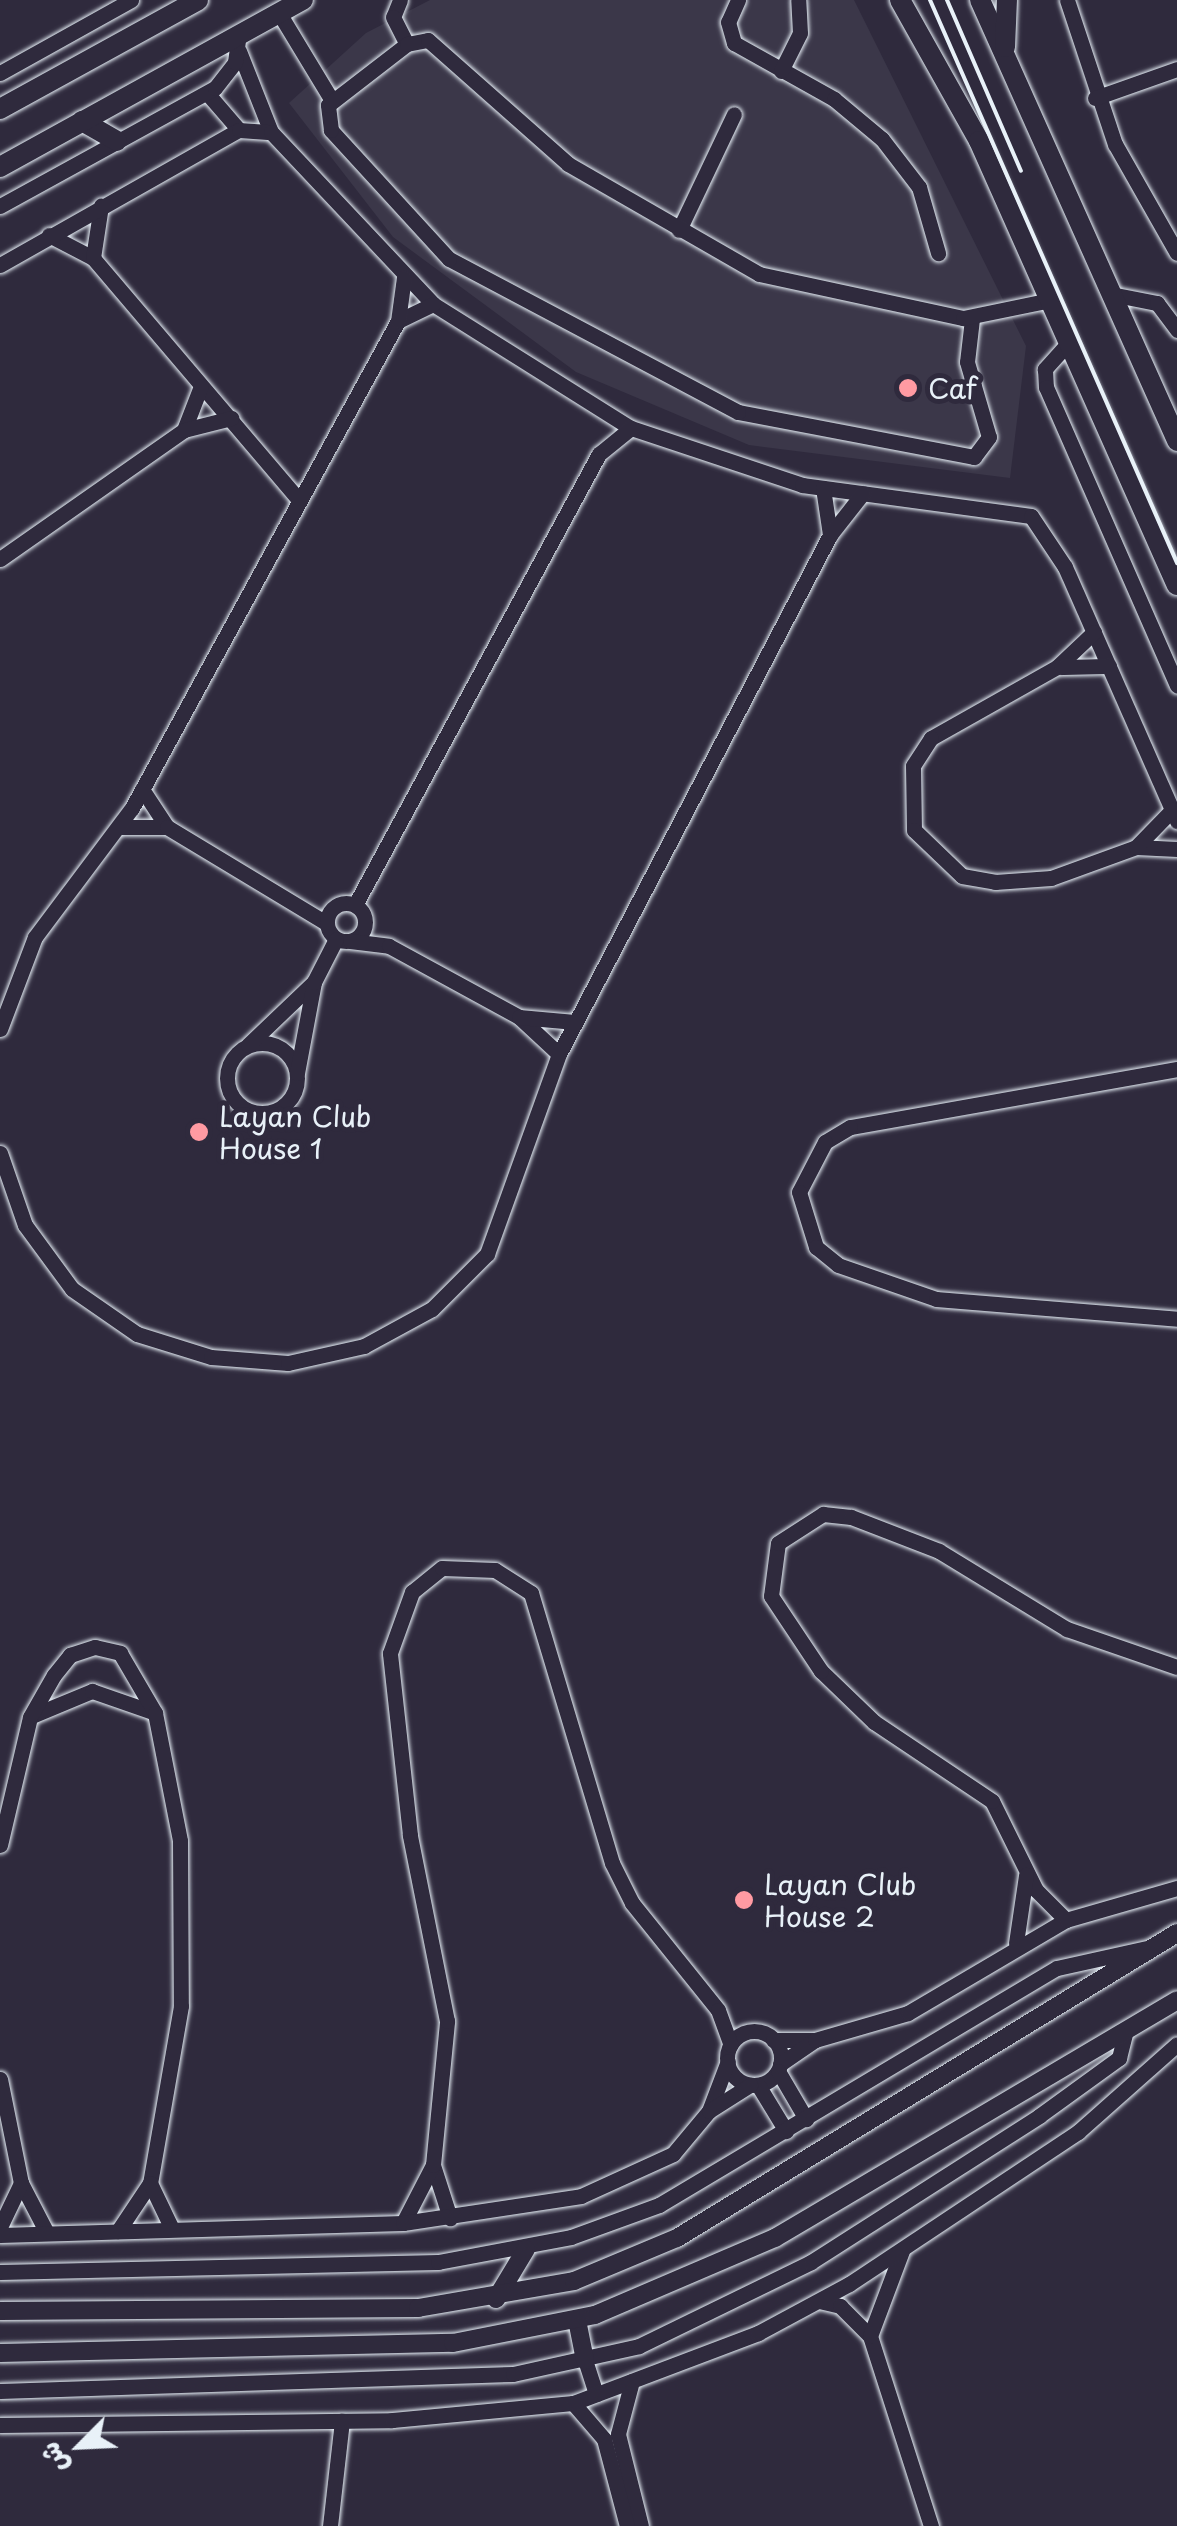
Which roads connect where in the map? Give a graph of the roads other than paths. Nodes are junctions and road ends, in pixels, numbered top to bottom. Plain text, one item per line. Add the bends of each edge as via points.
1 (131, 0) edge
2 (198, 0) edge
3 (303, 0) edge
4 (400, 0) edge
5 (738, 0) edge
6 (798, 0) edge
7 (900, 0) edge
8 (980, 0) edge
9 (1008, 0) edge
10 (1067, 0) edge
11 (279, 13) junction
12 (239, 42) junction
13 (407, 44) junction
14 (1004, 54) junction
15 (1177, 69) edge
16 (781, 71) junction
17 (0, 73) edge
18 (207, 93) junction
19 (1095, 98) junction
20 (331, 99) junction
21 (0, 110) edge
22 (734, 114) dead end
23 (82, 121) junction
24 (239, 130) junction
25 (271, 132) junction
26 (117, 141) junction
27 (0, 167) edge
28 (0, 206) edge
29 (101, 206) junction
30 (679, 230) junction
31 (49, 235) junction
32 (938, 253) dead end
33 (1177, 253) edge
34 (93, 258) junction
35 (0, 265) edge
36 (404, 278) junction
37 (1112, 294) junction
38 (1051, 300) junction
39 (433, 304) junction
40 (972, 319) junction
41 (398, 321) junction
42 (1177, 330) edge
43 (1070, 341) junction
44 (201, 386) junction
45 (601, 412) junction
46 (230, 418) junction
47 (631, 428) junction
48 (184, 430) junction
49 (1177, 440) edge
50 (600, 454) junction
51 (273, 461) junction
52 (319, 464) junction
53 (823, 488) junction
54 (863, 493) junction
55 (299, 500) junction
56 (830, 535) junction
57 (0, 559) edge
58 (1177, 585) edge
59 (1094, 632) junction
60 (1109, 666) junction
61 (1057, 667) junction
62 (1177, 686) edge
63 (142, 789) junction
64 (1175, 816) edge
65 (120, 827) junction
66 (167, 827) junction
67 (1136, 847) junction
68 (1177, 848) edge
69 (298, 898) junction
70 (354, 908) junction
71 (326, 923) junction
72 (343, 940) junction
73 (389, 946) junction
74 (314, 982) junction
75 (519, 1018) junction
76 (575, 1022) junction
77 (0, 1030) edge
78 (247, 1046) junction
79 (558, 1054) junction
80 (1177, 1069) edge
81 (296, 1077) junction
82 (0, 1153) edge
83 (1177, 1319) edge
84 (1177, 1668) edge
85 (155, 1713) junction
86 (30, 1717) junction
87 (0, 1845) edge
88 (1026, 1866) junction
89 (1177, 1888) edge
90 (1066, 1920) junction
91 (1177, 1934) edge
92 (1016, 1942) junction
93 (1156, 1946) junction
94 (1177, 2000) edge
95 (718, 2010) junction
96 (1126, 2030) junction
97 (753, 2032) junction
98 (773, 2040) junction
99 (816, 2040) junction
100 (1177, 2044) edge
101 (730, 2053) junction
102 (779, 2067) junction
103 (0, 2079) edge
104 (754, 2085) junction
105 (710, 2111) junction
106 (806, 2120) junction
107 (786, 2131) junction
108 (433, 2166) junction
109 (20, 2183) junction
110 (150, 2183) junction
111 (450, 2218) junction
112 (403, 2222) junction
113 (0, 2226) edge
114 (172, 2230) junction
115 (118, 2231) junction
116 (47, 2233) junction
117 (0, 2235) edge
118 (904, 2248) junction
119 (526, 2249) junction
120 (0, 2272) edge
121 (496, 2299) junction
122 (820, 2301) junction
123 (221, 2311) junction
124 (0, 2312) edge
125 (156, 2314) junction
126 (577, 2320) junction
127 (870, 2336) junction
128 (225, 2347) junction
129 (162, 2349) junction
130 (0, 2353) edge
131 (608, 2355) junction
132 (585, 2360) junction
133 (625, 2384) junction
134 (0, 2391) edge
135 (596, 2394) junction
136 (573, 2402) junction
137 (342, 2421) junction
138 (0, 2424) edge
139 (614, 2447) junction
140 (330, 2526) edge
141 (627, 2526) edge
142 (640, 2526) edge
143 (931, 2526) edge

1 - 17 street
2 - 21 main road
3 - 11 main road
4 - 13 street via 392,16
5 - 16 street via 729,32 740,58
6 - 16 street via 800,33
7 - 38 main road via 980,141
8 - 14 main road
9 - 14 main road
10 - 19 street
11 - 12 main road
11 - 20 street
12 - 18 street
12 - 23 main road
12 - 25 street
13 - 20 street
13 - 30 street via 440,45 553,152
14 - 37 main road
15 - 19 street
16 - 32 street via 850,110 897,156 925,200
18 - 24 street
18 - 26 street
19 - 33 street
20 - 40 street via 330,130 450,259 738,412 974,457 989,437 967,362
22 - 30 street
23 - 26 main road
23 - 27 main road
24 - 25 street
24 - 29 street
25 - 36 street
26 - 28 street
29 - 31 street
29 - 34 street
30 - 40 street via 780,281
31 - 34 street
31 - 35 street
34 - 44 street
36 - 39 street
36 - 41 street
37 - 42 street via 1157,303
37 - 49 main road
38 - 40 street
38 - 43 main road
39 - 41 street
39 - 45 street
41 - 52 street
43 - 58 main road
43 - 62 street via 1045,369 1046,387
44 - 46 street
44 - 48 street
45 - 47 street
45 - 50 street
46 - 48 street
46 - 51 street
47 - 50 street
47 - 53 street
48 - 57 street
50 - 70 street
51 - 52 street
51 - 55 street
52 - 55 street
53 - 54 street
53 - 56 street
54 - 56 street
54 - 59 street via 1032,516
55 - 63 street
56 - 76 street
59 - 60 street
59 - 61 street
60 - 61 street
60 - 64 street
61 - 67 street via 931,738 913,766 914,830 948,867 996,882 1051,878
63 - 65 street
63 - 66 street
64 - 67 street
65 - 66 street
65 - 77 street via 34,938
66 - 69 street
67 - 68 street
69 - 70 street
69 - 71 street
70 - 71 street
70 - 72 street
70 - 73 street
71 - 72 street
72 - 73 street
72 - 74 street
73 - 75 street
74 - 78 street
74 - 81 street
75 - 76 street
75 - 79 street
76 - 79 street
78 - 81 street via 280,1048
78 - 81 street via 227,1082 247,1110 281,1107
79 - 82 street via 487,1254 432,1309 364,1346 288,1362 211,1357 137,1334 72,1289 25,1225
80 - 83 street via 850,1127 825,1142 800,1192 802,1221 838,1265 936,1299
84 - 88 street via 1067,1629 939,1552 851,1517 797,1523 778,1542 771,1596 821,1670 874,1722 992,1801
85 - 86 street via 92,1691
85 - 86 street via 138,1672 120,1653 95,1647 70,1655
85 - 110 street via 180,1841 181,2006
86 - 87 street
88 - 90 street
88 - 92 street
89 - 90 street
90 - 92 street
91 - 93 street
92 - 99 street via 908,2013
93 - 106 street via 1057,1968
93 - 121 street via 677,2238 574,2280
94 - 96 street
95 - 97 street
95 - 101 street
95 - 108 street via 632,1903 612,1863 531,1594 496,1570 442,1568 412,1592 399,1620 389,1695 447,2022
96 - 126 street via 775,2238
96 - 131 street via 1114,2062 811,2262 700,2322
97 - 98 street
97 - 101 street
98 - 99 street
98 - 102 street
99 - 102 street
100 - 118 street via 1078,2132
101 - 104 street
101 - 105 street
102 - 104 street
102 - 106 street
103 - 109 street
104 - 105 street
104 - 107 street
105 - 111 street via 672,2154 630,2180
106 - 107 street
107 - 119 street via 659,2205
108 - 111 street
108 - 112 street
109 - 113 street
109 - 116 street
110 - 114 street
110 - 115 street
111 - 112 street
112 - 114 street
114 - 115 street
115 - 116 street
116 - 117 street
118 - 122 street
118 - 127 street
119 - 120 street via 404,2264
119 - 121 street
121 - 123 street
122 - 127 street via 840,2306
122 - 133 street
123 - 125 street
123 - 128 street via 211,2335
124 - 125 street
125 - 129 street via 170,2325
126 - 128 street via 453,2343
126 - 132 street
127 - 143 street
128 - 129 street
129 - 130 street
131 - 132 street
131 - 133 street
132 - 134 street via 379,2384
132 - 135 street
133 - 135 street
133 - 139 street
135 - 136 street
136 - 137 street
136 - 139 street
137 - 138 street
137 - 140 street
139 - 141 street
139 - 142 street

